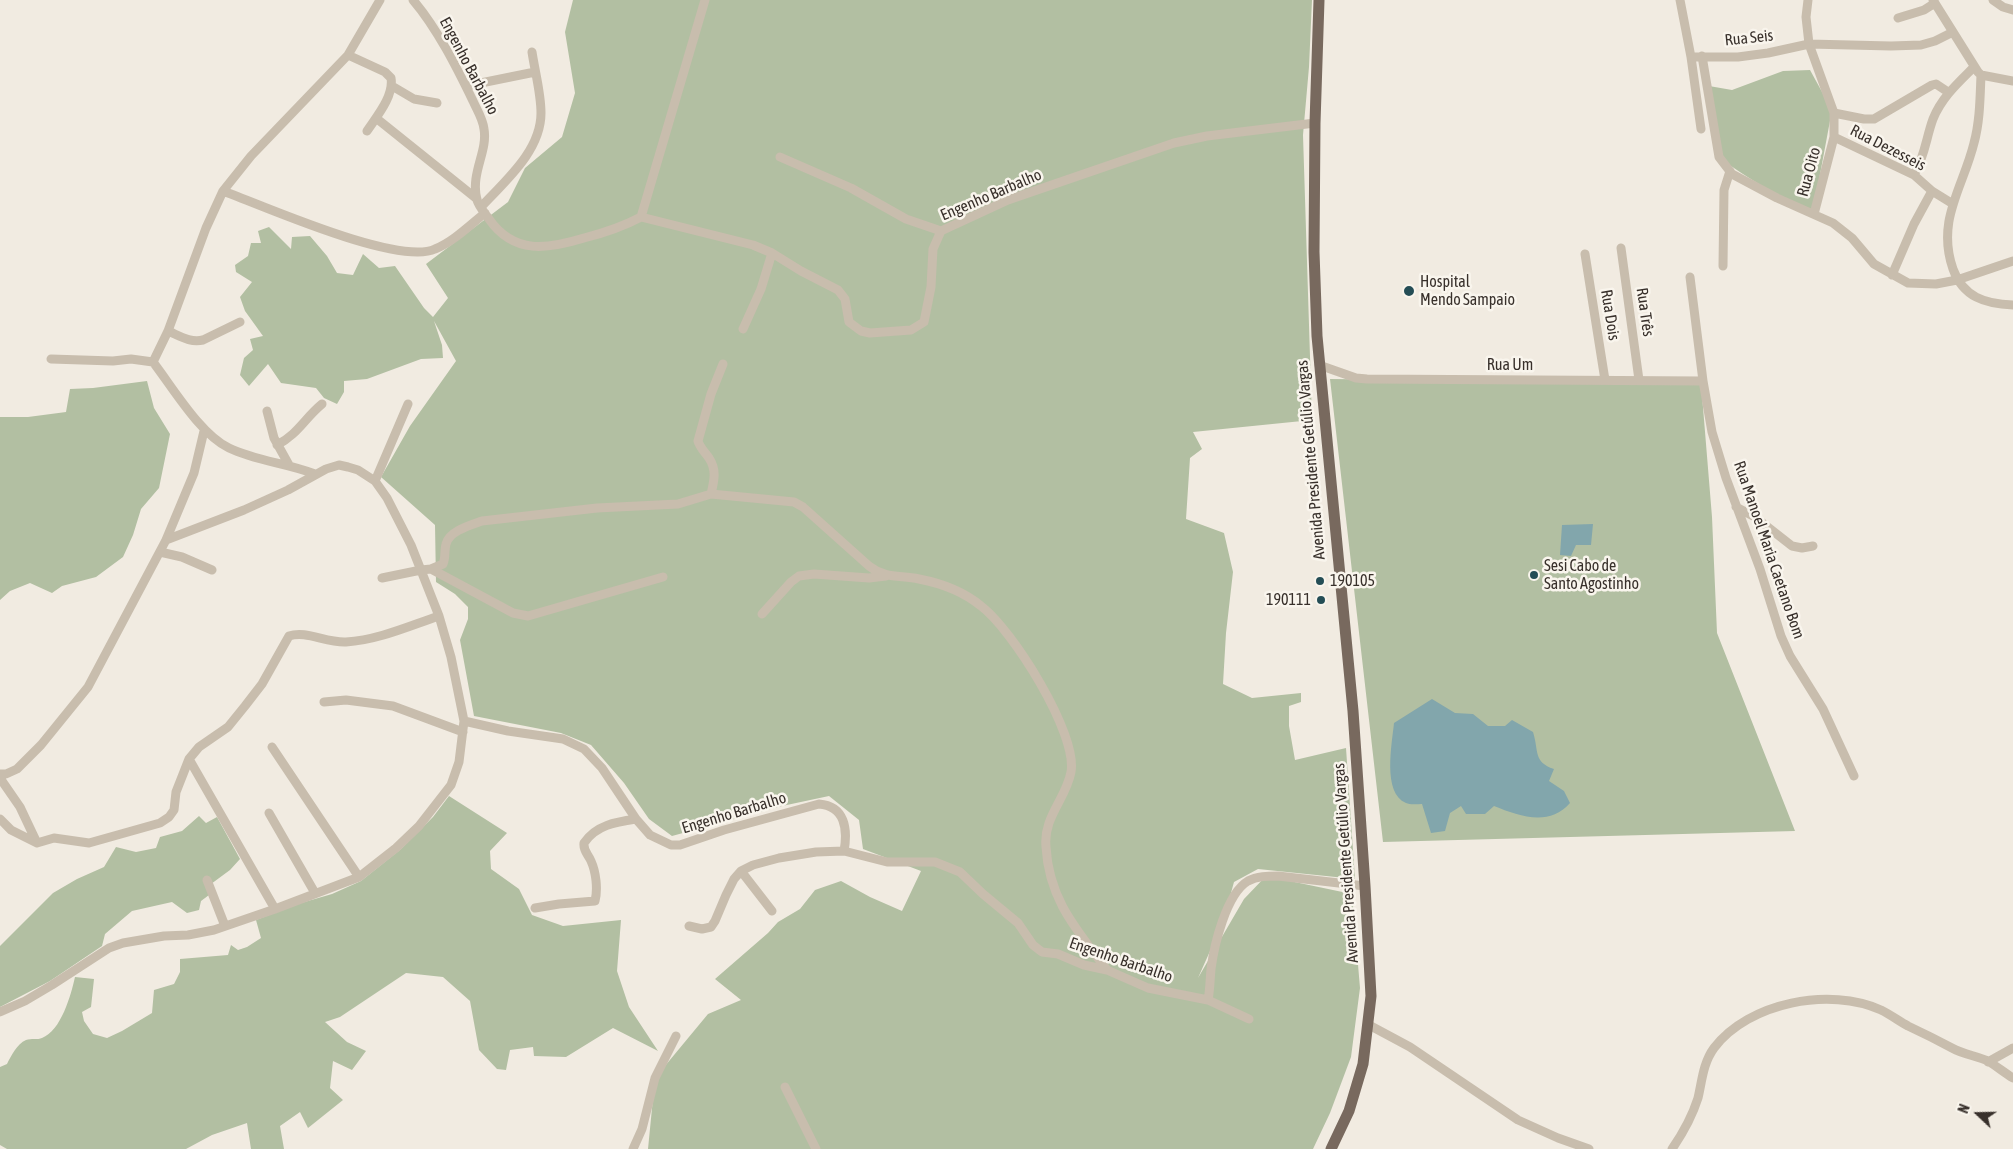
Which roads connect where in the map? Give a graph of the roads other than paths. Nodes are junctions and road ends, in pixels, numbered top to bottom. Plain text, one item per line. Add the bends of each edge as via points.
1 (380, 0) edge
2 (413, 0) edge
3 (705, 0) edge
4 (1319, 0) edge
5 (1680, 0) edge
6 (1808, 0) edge
7 (1993, 0) edge
8 (1934, 2) edge
9 (2013, 10) edge
10 (1898, 18) dead end
11 (1953, 32) junction
12 (1809, 44) junction
13 (532, 52) dead end
14 (348, 55) junction
15 (1691, 56) junction
16 (1702, 56) junction
17 (1974, 67) junction
18 (535, 72) junction
19 (1982, 75) junction
20 (2013, 81) edge
21 (392, 86) junction
22 (466, 86) junction
23 (1948, 92) junction
24 (437, 102) dead end
25 (1834, 113) junction
26 (376, 118) junction
27 (1315, 123) junction
28 (1701, 129) dead end
29 (367, 130) dead end
30 (1834, 137) junction
31 (780, 157) dead end
32 (1730, 171) junction
33 (1914, 175) junction
34 (223, 191) junction
35 (1932, 191) junction
36 (1953, 204) junction
37 (481, 207) junction
38 (1814, 214) junction
39 (641, 217) junction
40 (941, 231) junction
41 (1621, 248) dead end
42 (772, 252) junction
43 (1585, 254) dead end
44 (2013, 261) edge
45 (1723, 266) dead end
46 (1892, 275) junction
47 (1690, 277) dead end
48 (1957, 280) junction
49 (2013, 305) edge
50 (240, 322) dead end
51 (743, 329) dead end
52 (168, 331) junction
53 (51, 360) dead end
54 (153, 362) junction
55 (724, 364) dead end
56 (1319, 365) junction
57 (1605, 380) junction
58 (1639, 380) junction
59 (1703, 381) junction
60 (322, 404) dead end
61 (408, 404) dead end
62 (267, 411) dead end
63 (204, 431) junction
64 (277, 446) junction
65 (289, 465) junction
66 (314, 474) junction
67 (375, 481) junction
68 (711, 494) junction
69 (1736, 507) junction
70 (166, 540) junction
71 (1813, 546) dead end
72 (160, 552) junction
73 (431, 569) junction
74 (212, 570) dead end
75 (421, 570) junction
76 (886, 576) junction
77 (382, 578) dead end
78 (663, 578) dead end
79 (762, 614) dead end
80 (439, 616) junction
81 (324, 702) dead end
82 (464, 721) junction
83 (463, 732) junction
84 (272, 747) dead end
85 (189, 759) junction
86 (0, 774) edge
87 (1854, 776) dead end
88 (0, 778) edge
89 (269, 813) dead end
90 (636, 818) junction
91 (0, 819) edge
92 (37, 843) junction
93 (844, 851) junction
94 (741, 871) junction
95 (359, 876) junction
96 (207, 880) dead end
97 (1365, 886) junction
98 (314, 893) junction
99 (536, 908) dead end
100 (274, 909) junction
101 (772, 911) dead end
102 (225, 926) junction
103 (689, 926) dead end
104 (1107, 970) junction
105 (1208, 1000) junction
106 (0, 1012) edge
107 (1249, 1019) dead end
108 (1368, 1025) junction
109 (676, 1036) dead end
110 (2013, 1048) edge
111 (1988, 1062) junction
112 (2011, 1076) edge
113 (785, 1087) dead end
114 (634, 1149) edge
115 (816, 1149) edge
116 (1331, 1149) edge
117 (1589, 1149) edge
118 (1672, 1149) edge

1 - 14 street
2 - 22 street, Engenho Barbalho
3 - 39 street
4 - 27 main road, Avenida Presidente Getúlio Vargas
5 - 15 street
6 - 12 street, Rua Dezesseis
7 - 9 street
8 - 10 street via 1924,10
8 - 11 street
11 - 12 street, Rua Seis via 1921,45
11 - 17 street
12 - 16 street, Rua Seis via 1738,57
12 - 25 street, Rua Dezesseis
13 - 18 street
14 - 21 street via 385,72 391,78
14 - 34 street via 251,156
15 - 16 street, Rua Seis
15 - 28 street
16 - 32 street via 1719,158
17 - 19 street
17 - 23 street
18 - 22 street
18 - 37 street via 541,111 534,143
19 - 20 street
19 - 36 street via 1974,146
21 - 24 street via 414,99
21 - 26 street
22 - 37 street, Engenho Barbalho via 485,130 476,173
23 - 25 street via 1936,84 1932,85 1874,119
23 - 33 street via 1933,120 1923,158
25 - 30 street, Rua Dezesseis
26 - 29 street
26 - 37 street
27 - 40 street, Engenho Barbalho via 1174,143 1008,200
27 - 56 main road, Avenida Presidente Getúlio Vargas via 1314,252
30 - 33 street, Rua Dezesseis
30 - 38 street, Rua Oito
31 - 40 street via 851,188 906,219
32 - 38 street via 1777,198
32 - 45 street via 1724,190
33 - 35 street, Rua Dezesseis
34 - 37 street via 352,239 402,252 435,250
34 - 52 street
35 - 36 street, Rua Dezesseis
35 - 46 street
36 - 48 street via 1948,223 1947,250
37 - 39 street via 497,231 510,240 531,246 551,247 619,228
38 - 46 street via 1833,223 1852,238 1870,261
39 - 42 street, Engenho Barbalho
40 - 42 street, Engenho Barbalho via 933,248 931,287 924,322 911,330 870,334 861,331 849,322 844,299 838,290
41 - 58 street, Rua Três
42 - 51 street via 761,289
43 - 57 street, Rua Dois
44 - 48 street
46 - 48 street via 1914,284
47 - 59 street, Rua Manoel Maria Caetano Bom
48 - 49 street via 1964,290 1976,297
50 - 52 street via 198,341 190,341
52 - 54 street
53 - 54 street via 131,359
54 - 63 street
55 - 68 street via 711,394 698,441 714,471
56 - 57 street, Rua Um via 1367,379
56 - 97 main road, Avenida Presidente Getúlio Vargas
57 - 58 street, Rua Um
58 - 59 street, Rua Um
59 - 69 street, Rua Manoel Maria Caetano Bom via 1715,438
60 - 64 street via 307,416 296,433
61 - 67 street
62 - 64 street
63 - 65 street via 227,447
63 - 70 street via 194,473
64 - 65 street
65 - 66 street
66 - 67 street via 338,465 358,470
66 - 70 street via 244,510
67 - 75 street via 400,522
68 - 73 street via 678,504 597,508 482,521 466,526 449,538 443,564
68 - 76 street via 799,504 869,566
69 - 71 street via 1755,517 1792,546
69 - 87 street, Rua Manoel Maria Caetano Bom via 1781,636 1823,709
70 - 72 street
72 - 74 street
72 - 86 street via 88,687 17,770
73 - 75 street
73 - 78 street via 513,613 528,616
75 - 77 street
75 - 80 street
76 - 79 street via 799,576
76 - 104 street via 939,583 981,606 1001,624 1037,678 1067,738 1072,767 1046,831 1054,890 1070,920
80 - 82 street via 452,657
80 - 85 street via 358,640 329,641 299,633 290,636 262,684 228,727 199,747
81 - 83 street via 346,700 393,706
82 - 83 street
82 - 90 street, Engenho Barbalho via 563,739 584,749 602,768
83 - 95 street via 452,785 396,848
84 - 95 street
85 - 92 street via 176,792 174,810 160,823 89,843 54,838
85 - 100 street
88 - 92 street via 20,807
89 - 98 street
90 - 93 street, Engenho Barbalho via 650,835 676,845 823,804 833,806 840,813 845,831
90 - 99 street via 600,828 584,843 594,871 595,901
91 - 92 street via 11,830
93 - 94 street, Engenho Barbalho via 779,858
93 - 104 street, Engenho Barbalho via 887,862 935,862 952,867 1018,922 1033,945 1042,952
94 - 101 street
94 - 103 street via 734,879 715,921 708,928
95 - 98 street
96 - 102 street
97 - 105 street via 1266,876 1243,885 1233,897 1220,930
97 - 108 main road, Avenida Presidente Getúlio Vargas via 1371,996
98 - 100 street
100 - 102 street
102 - 106 street via 109,948 52,986
104 - 105 street, Engenho Barbalho via 1148,988
105 - 107 street, Engenho Barbalho
108 - 116 main road, Avenida Presidente Getúlio Vargas via 1361,1074
108 - 117 street via 1410,1047 1518,1120
109 - 114 street via 655,1078
110 - 111 street
111 - 112 street
111 - 118 street via 1953,1049 1881,1010 1858,1003 1795,1002 1743,1022 1722,1038 1709,1055 1693,1110
113 - 115 street

